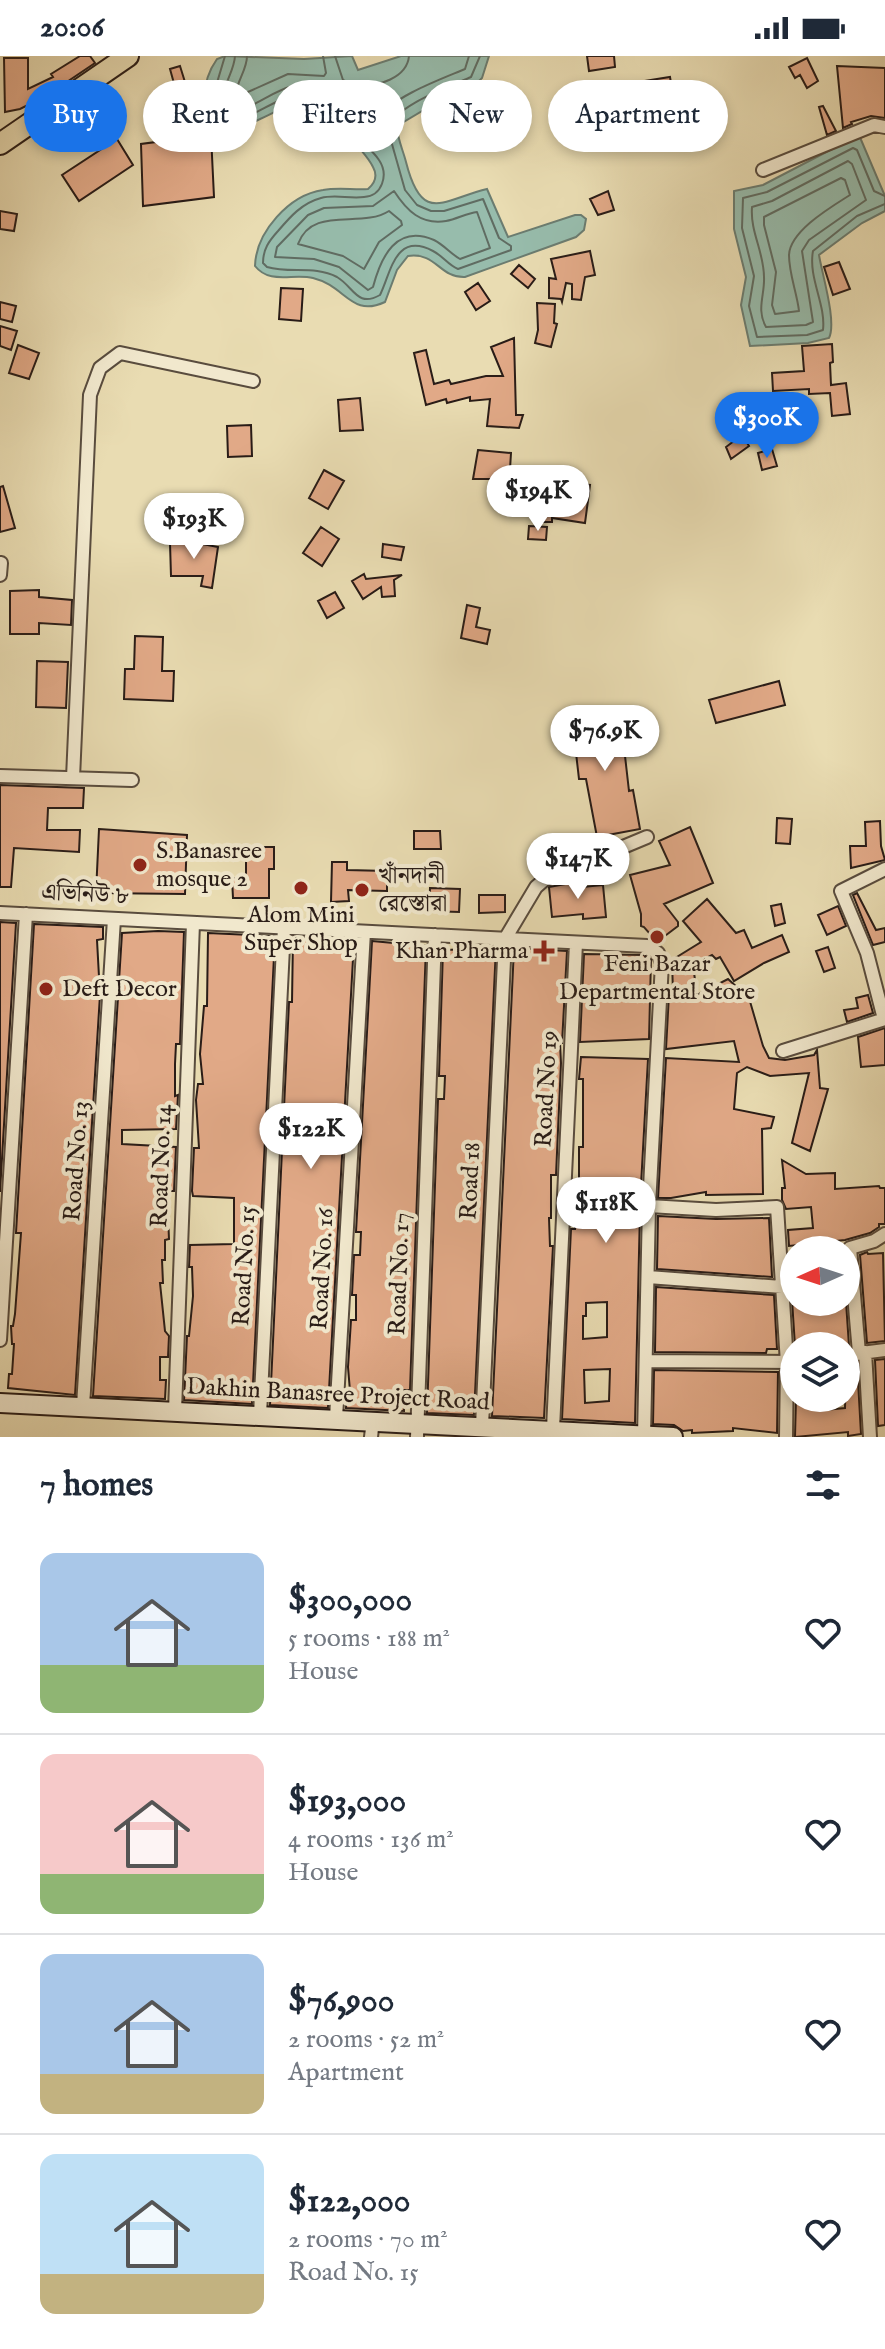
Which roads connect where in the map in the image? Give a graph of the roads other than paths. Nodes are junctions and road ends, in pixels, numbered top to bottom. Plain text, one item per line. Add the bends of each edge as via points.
1 (128, 56) edge
2 (885, 127) edge
3 (0, 144) edge
4 (763, 170) dead end
5 (253, 381) dead end
6 (1, 563) edge
7 (0, 575) edge
8 (0, 776) edge
9 (73, 778) junction
10 (132, 780) dead end
11 (647, 837) dead end
12 (885, 869) edge
13 (0, 913) edge
14 (26, 914) junction
15 (114, 919) junction
16 (193, 923) junction
17 (284, 927) junction
18 (364, 932) junction
19 (435, 935) junction
20 (505, 939) junction
21 (576, 943) junction
22 (884, 1019) edge
23 (783, 1051) dead end
24 (649, 1206) junction
25 (885, 1234) edge
26 (782, 1236) edge
27 (860, 1245) edge
28 (648, 1277) junction
29 (780, 1287) edge
30 (0, 1340) edge
31 (885, 1350) edge
32 (860, 1354) edge
33 (646, 1361) junction
34 (780, 1362) edge
35 (860, 1373) edge
36 (0, 1403) edge
37 (83, 1406) junction
38 (175, 1411) junction
39 (787, 1412) edge
40 (260, 1415) junction
41 (336, 1418) junction
42 (482, 1426) junction
43 (372, 1429) edge
44 (553, 1429) junction
45 (417, 1430) edge
46 (644, 1436) edge
47 (673, 1437) edge
48 (786, 1437) edge
49 (870, 1437) edge

1 - 3 main road
2 - 4 street via 874,125
5 - 9 street via 120,353 100,368 90,395
6 - 7 street
8 - 9 street
9 - 10 street
11 - 20 street via 544,880
12 - 22 street via 841,891 867,953
13 - 14 street, এভিনিউ ৮
14 - 15 street, এভিনিউ ৮
14 - 30 street
15 - 16 street, এভিনিউ ৮
15 - 37 street, Road No. 13
16 - 17 street, এভিনিউ ৮
16 - 38 street, Road No. 14
17 - 18 street, এভিনিউ ৮
17 - 40 street, Road No. 15
18 - 19 street, এভিনিউ ৮
18 - 41 street, Road No. 16
19 - 20 street, এভিনিউ ৮
19 - 45 street, Road No. 17
20 - 21 street, এভিনিউ ৮
20 - 42 street, Road 18
21 - 24 street, এভিনিউ ৮ via 647,946 662,963
21 - 44 street, Road No 19
22 - 23 street
24 - 26 street via 777,1207
24 - 28 street
25 - 27 street
28 - 29 street
28 - 33 street
31 - 32 street
33 - 34 street
33 - 46 street
35 - 49 street
36 - 37 street, Dakhin Banasree Project Road
37 - 38 street, Dakhin Banasree Project Road
38 - 40 street, Dakhin Banasree Project Road
39 - 48 street
40 - 41 street, Dakhin Banasree Project Road
41 - 43 street, Dakhin Banasree Project Road
42 - 44 street, Dakhin Banasree Project Road
42 - 45 street, Dakhin Banasree Project Road
43 - 45 street, Dakhin Banasree Project Road
44 - 46 street, Dakhin Banasree Project Road
46 - 47 street, Dakhin Banasree Project Road

